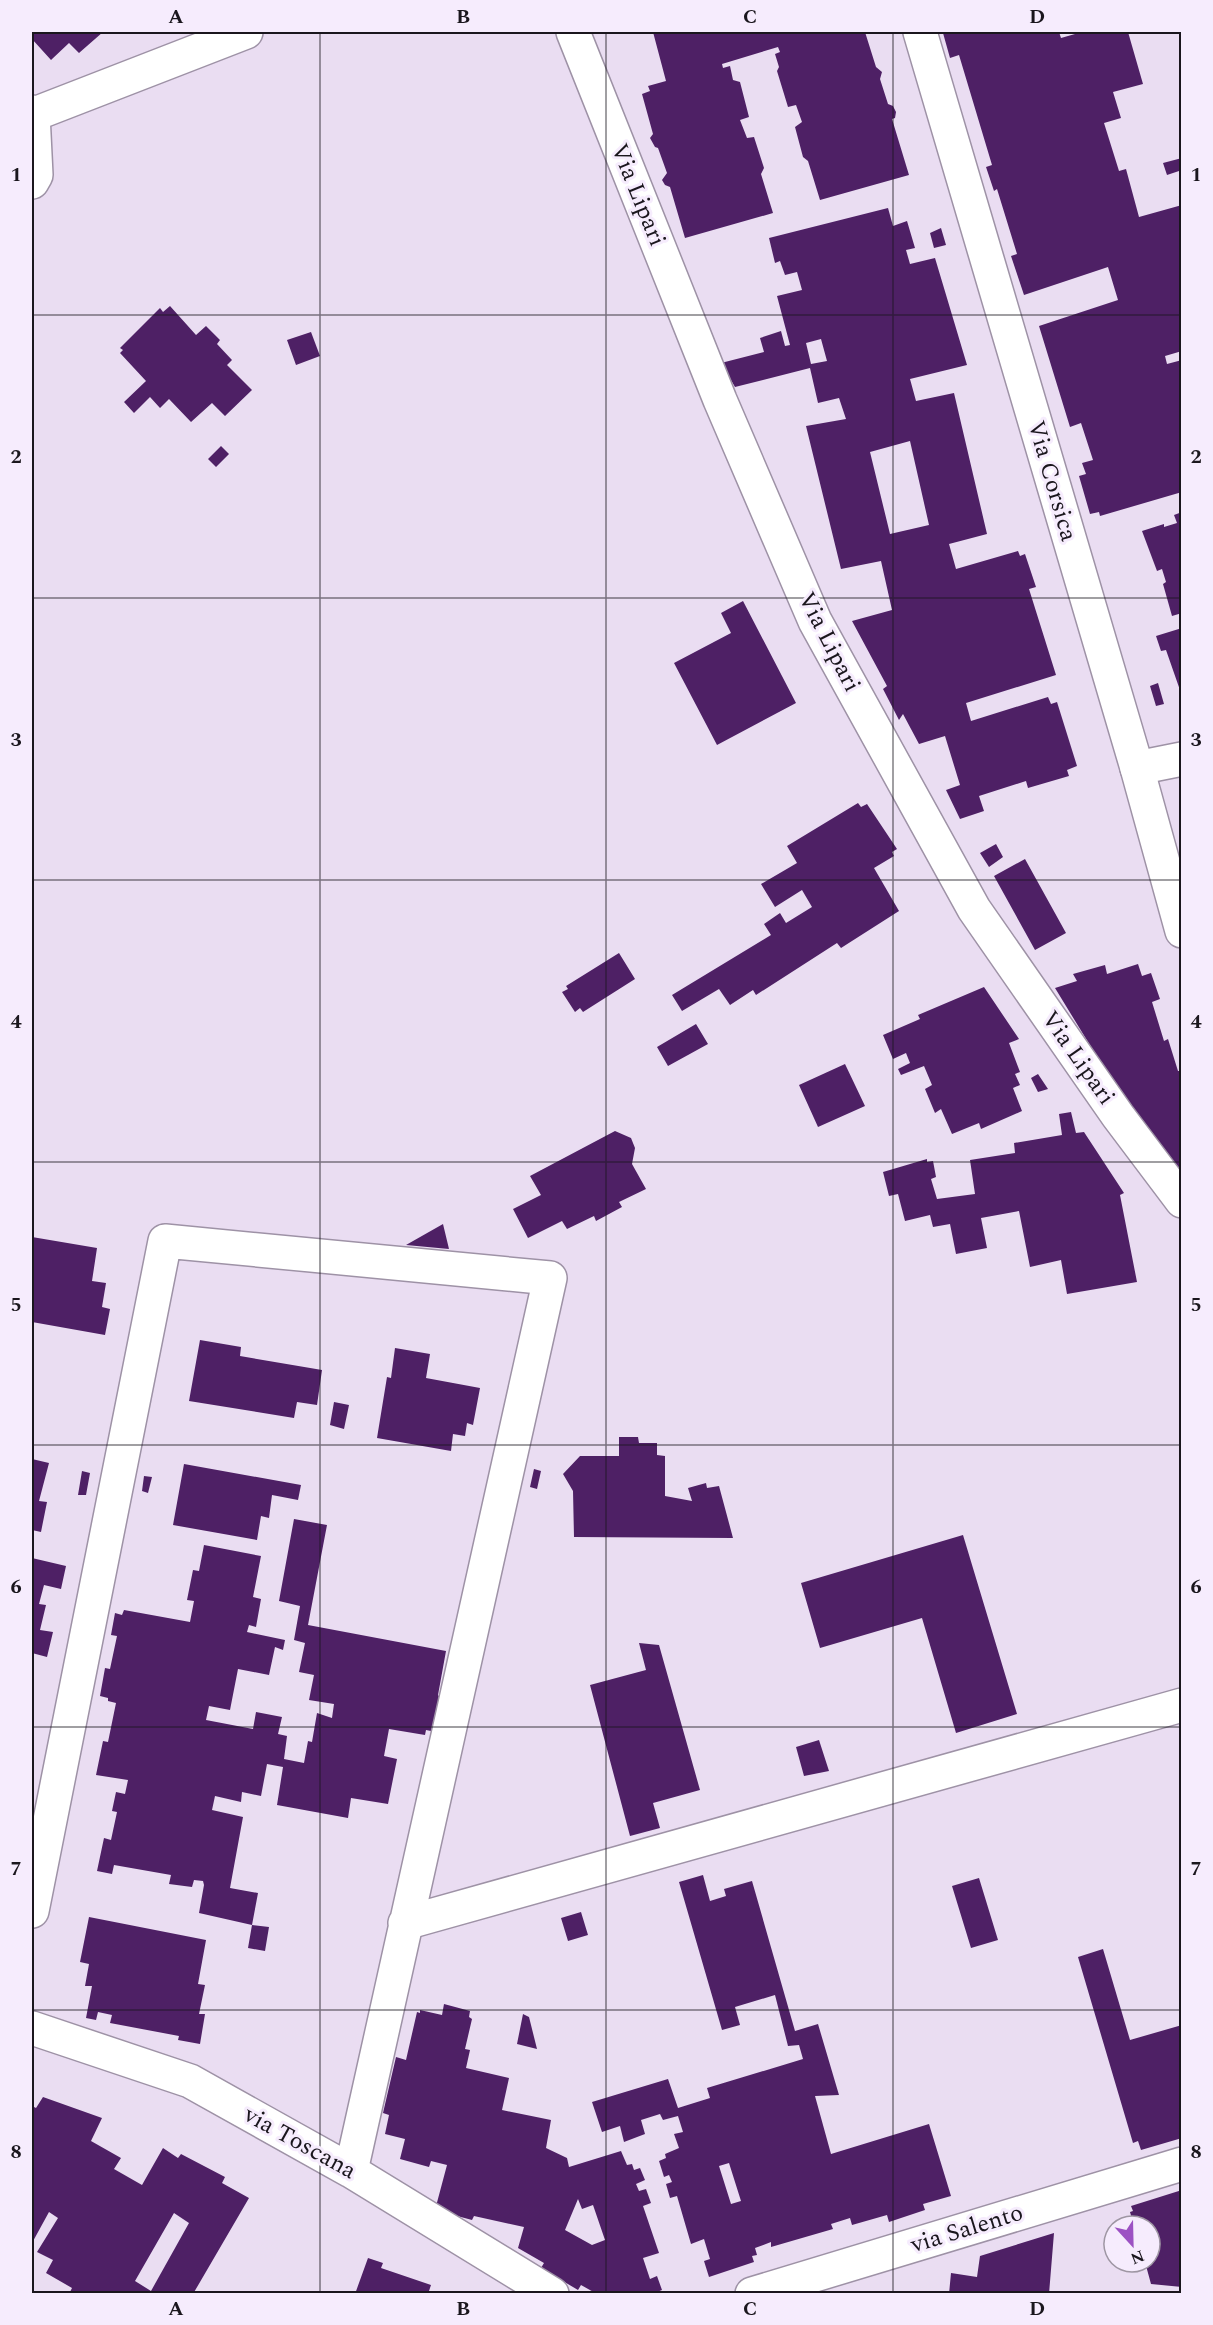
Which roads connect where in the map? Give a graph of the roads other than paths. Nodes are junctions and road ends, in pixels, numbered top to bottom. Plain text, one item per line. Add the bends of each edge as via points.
1 (246, 32) edge
2 (573, 32) edge
3 (920, 32) edge
4 (32, 114) edge
5 (32, 182) edge
6 (1182, 759) edge
7 (1137, 768) junction
8 (1182, 932) edge
9 (1182, 1201) edge
10 (1182, 1705) edge
11 (32, 1911) edge
12 (405, 1923) junction
13 (32, 2028) edge
14 (1182, 2164) edge
15 (351, 2171) junction
16 (552, 2294) edge
17 (752, 2294) edge

1 - 4 street
2 - 9 street, Via Lipari via 720,400 815,621 974,909
3 - 7 street, Via Corsica
4 - 5 street via 36,176
6 - 7 street
7 - 8 street, Via Corsica
10 - 12 street
11 - 12 street via 165,1241 550,1278
12 - 15 street
13 - 15 street, via Toscana via 190,2081
14 - 17 street, via Salento
15 - 16 street, via Toscana

